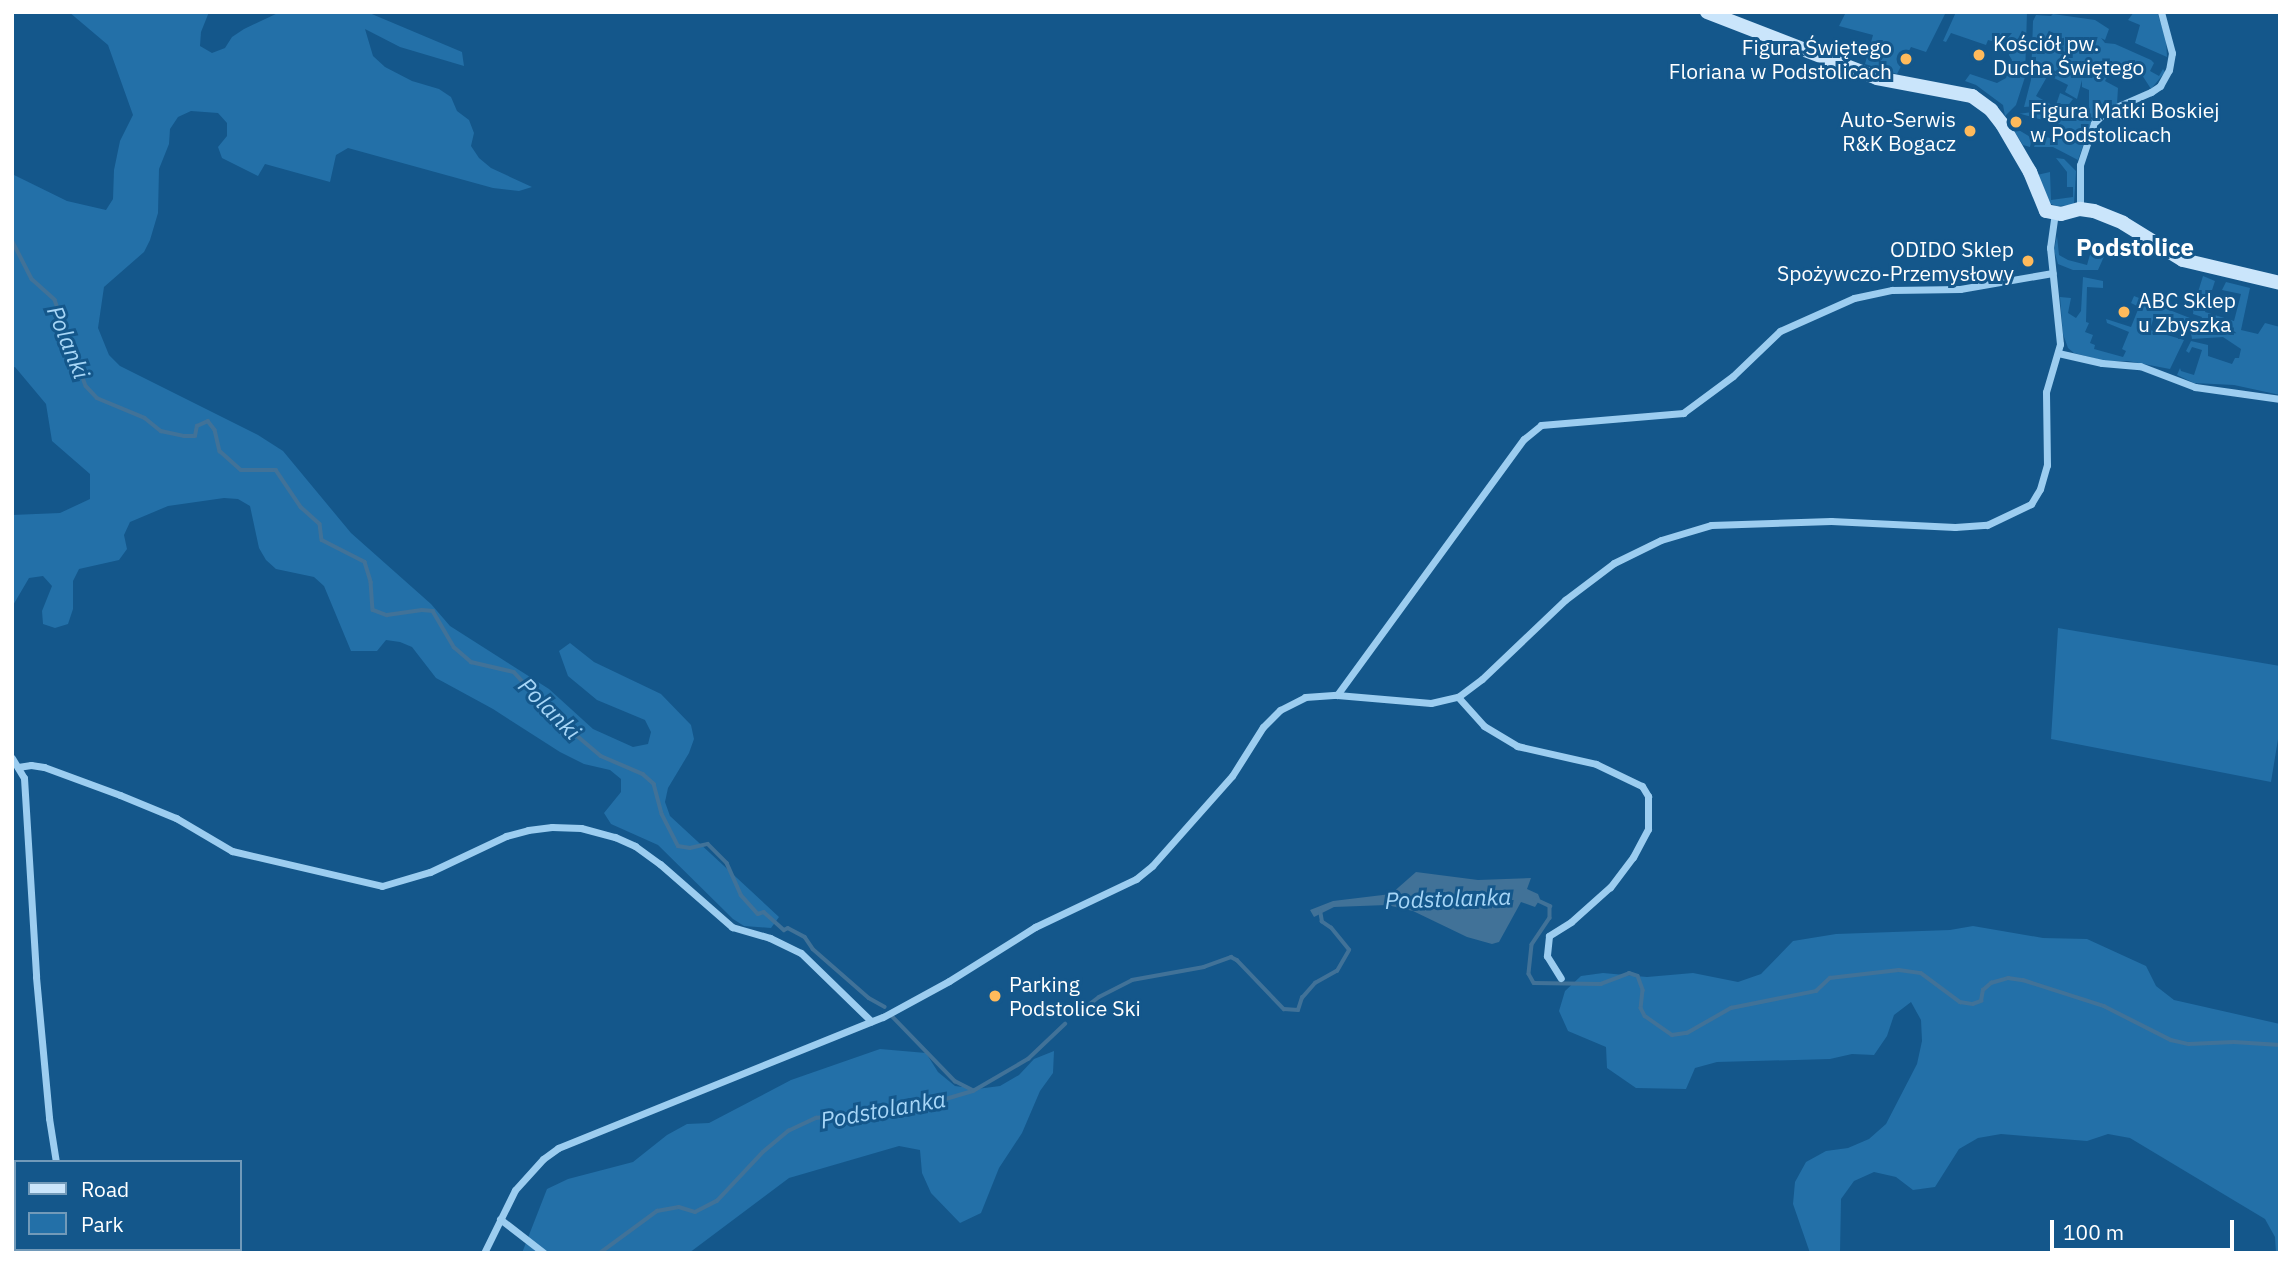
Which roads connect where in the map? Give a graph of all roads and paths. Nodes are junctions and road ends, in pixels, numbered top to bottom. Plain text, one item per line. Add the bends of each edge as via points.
1 (1707, 12) edge
2 (2161, 12) edge
3 (2080, 209) junction
4 (2055, 214) junction
5 (2053, 273) junction
6 (2280, 283) edge
7 (2058, 353) junction
8 (2280, 400) edge
9 (1337, 695) junction
10 (1458, 697) junction
11 (12, 758) edge
12 (18, 767) junction
13 (1561, 978) dead end
14 (871, 1021) junction
15 (56, 1160) edge
16 (500, 1219) junction
17 (484, 1253) edge
18 (544, 1253) edge

1 - 4 street via 1877,78 1972,96 2001,124 2030,172 2044,209
2 - 3 street via 2172,52 2169,70 2160,86 2094,123 2080,165
3 - 4 street
3 - 6 street via 2103,213 2183,260
4 - 5 street via 2050,248
5 - 7 street
5 - 9 street via 1960,289 1892,290 1854,298 1780,331 1733,376 1683,413 1541,425 1524,439
7 - 8 street via 2140,366 2195,387
7 - 10 street via 2046,392 2047,465 2040,489 2021,510 1987,525 1770,521 1711,525 1661,540 1614,563 1565,600
9 - 10 street via 1431,703
9 - 14 street via 1305,697 1280,710 1263,727 1232,776 1153,866 1136,879 1035,927 949,981
10 - 13 street via 1484,726 1517,746 1596,764 1642,786 1648,796 1648,829 1633,857 1610,887 1549,936 1547,956
11 - 12 street
12 - 14 street via 44,767 120,795 176,818 232,851 382,886 430,872 528,830 581,828 615,837 660,864 732,927 801,953
12 - 15 street via 24,778 37,990
14 - 16 street via 558,1148 514,1190
16 - 17 street
16 - 18 street

